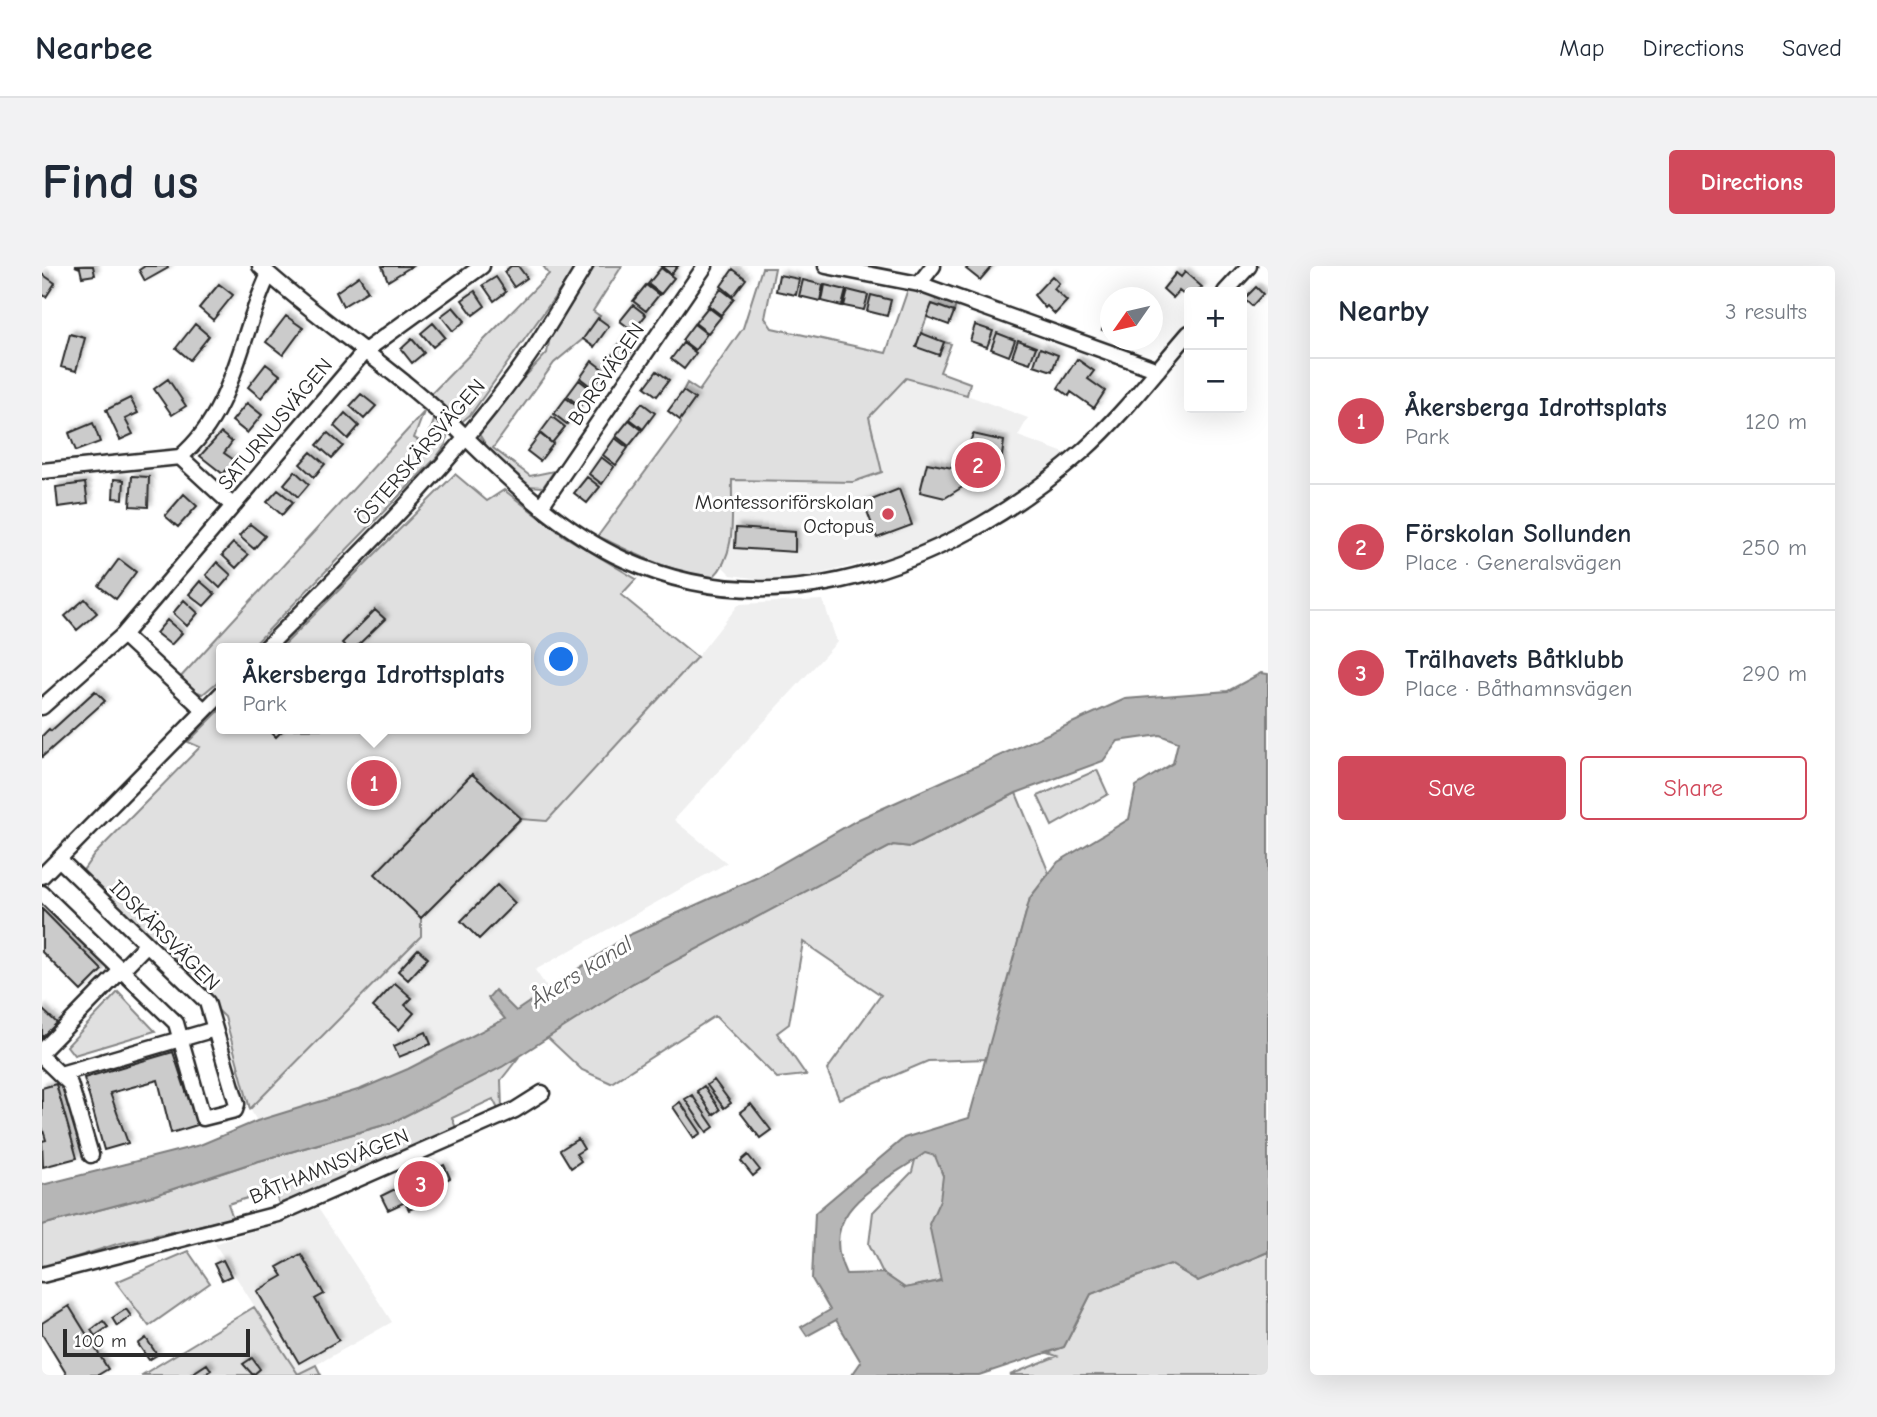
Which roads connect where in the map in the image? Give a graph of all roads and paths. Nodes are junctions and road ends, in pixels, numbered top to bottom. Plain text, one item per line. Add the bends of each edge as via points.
1 (482, 266) edge
2 (585, 266) edge
3 (705, 266) edge
4 (826, 266) edge
5 (933, 266) edge
6 (1249, 266) edge
7 (264, 270) edge
8 (919, 284) junction
9 (1230, 287) edge
10 (1184, 339) edge
11 (365, 351) junction
12 (1158, 370) junction
13 (464, 439) junction
14 (180, 457) junction
15 (42, 471) edge
16 (233, 506) junction
17 (541, 506) junction
18 (123, 635) junction
19 (271, 643) edge
20 (216, 699) edge
21 (42, 707) edge
22 (204, 710) junction
23 (58, 859) junction
24 (42, 876) edge
25 (42, 893) edge
26 (146, 945) junction
27 (121, 970) junction
28 (215, 1029) junction
29 (180, 1039) junction
30 (42, 1051) edge
31 (42, 1057) edge
32 (60, 1074) junction
33 (542, 1093) dead end
34 (92, 1155) dead end
35 (42, 1275) edge

1 - 11 street, SATURNUSVÄGEN
2 - 13 street, ÖSTERSKÄRSVÄGEN via 534,348
3 - 17 street, BORGVÄGEN
4 - 8 street
5 - 8 street
6 - 9 street
7 - 11 street
7 - 14 street via 225,398 211,423
8 - 12 street
10 - 12 street
11 - 13 street
11 - 16 street, SATURNUSVÄGEN
12 - 17 street via 1086,448 1009,509 930,552 854,578 768,591 691,582 625,560
13 - 17 street
13 - 19 street, ÖSTERSKÄRSVÄGEN
14 - 15 street
14 - 16 street
16 - 18 street, SATURNUSVÄGEN
18 - 21 street, SATURNUSVÄGEN
18 - 22 street
20 - 22 street
22 - 23 street
23 - 24 street
23 - 26 street, IDSKÄRSVÄGEN
25 - 27 street, IDSKÄRSVÄGEN
26 - 27 street
26 - 28 street, IDSKÄRSVÄGEN via 207,1002
27 - 29 street, IDSKÄRSVÄGEN via 176,1023
27 - 30 street
28 - 29 street
28 - 29 street, IDSKÄRSVÄGEN via 235,1110 203,1118
29 - 32 street
31 - 32 street
32 - 34 street via 70,1084
33 - 35 street, BÅTHAMNSVÄGEN via 515,1110 278,1214

